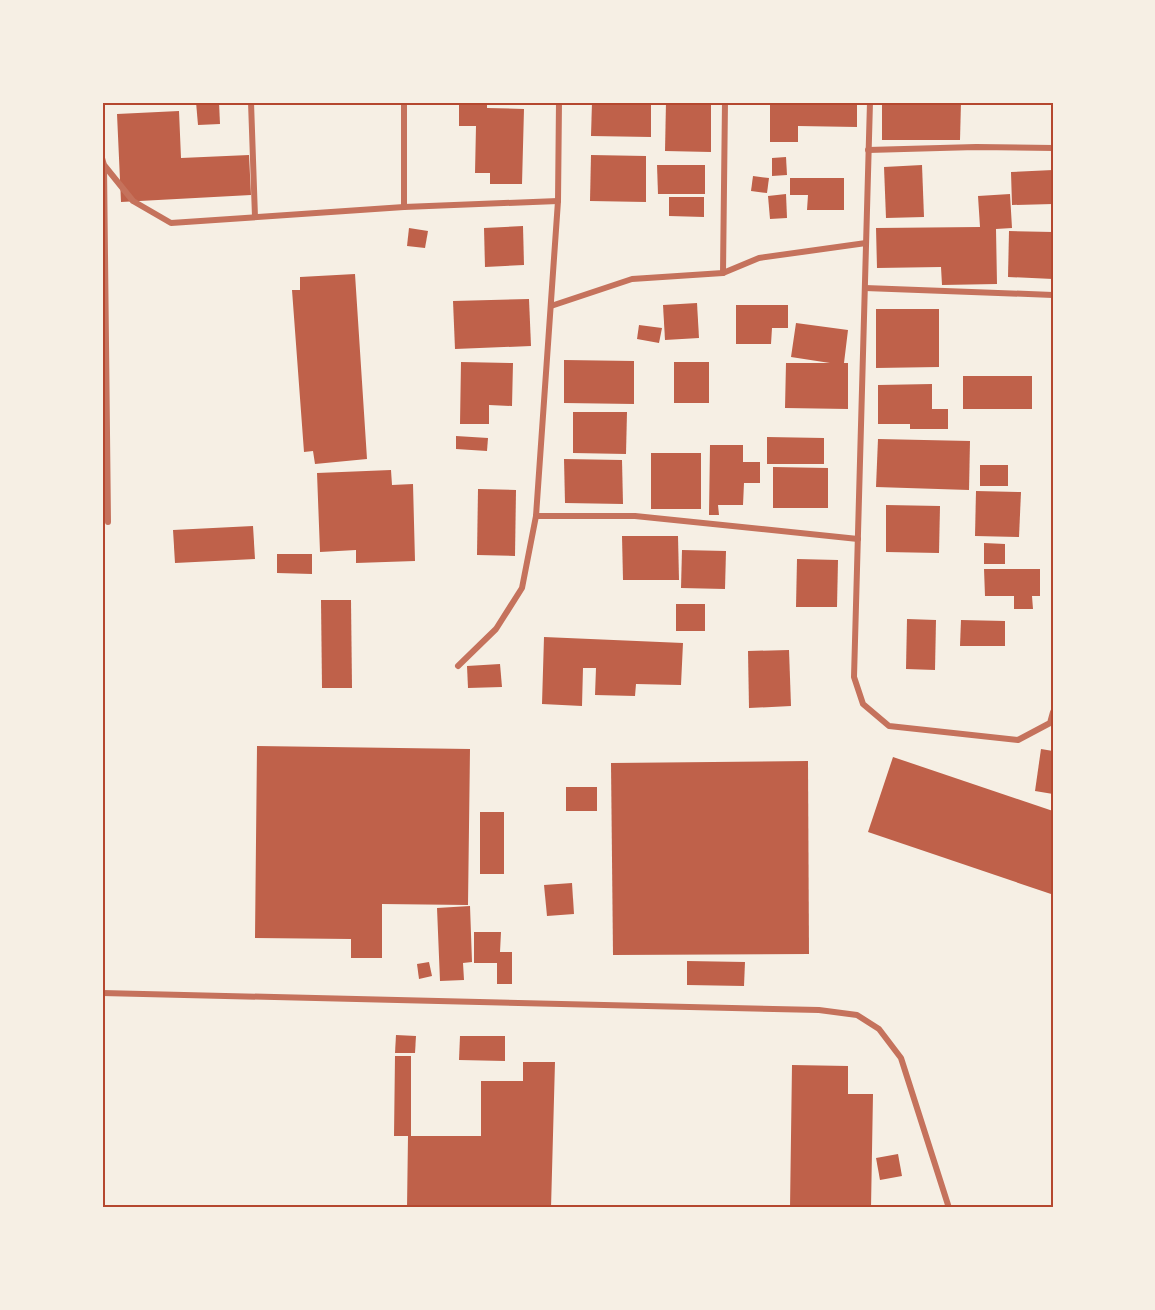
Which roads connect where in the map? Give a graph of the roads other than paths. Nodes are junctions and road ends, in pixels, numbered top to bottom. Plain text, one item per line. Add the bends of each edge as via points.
1 (251, 102) edge
2 (404, 102) edge
3 (559, 102) edge
4 (725, 102) edge
5 (870, 102) edge
6 (1053, 148) edge
7 (868, 150) junction
8 (103, 162) edge
9 (558, 201) junction
10 (404, 207) junction
11 (255, 217) junction
12 (866, 243) junction
13 (723, 273) junction
14 (865, 288) junction
15 (1053, 295) edge
16 (551, 306) junction
17 (536, 516) junction
18 (108, 522) dead end
19 (858, 539) junction
20 (458, 666) dead end
21 (1053, 712) edge
22 (102, 993) edge
23 (949, 1208) edge

1 - 11 street
2 - 10 street
3 - 9 street
4 - 13 street
5 - 7 street
6 - 7 street
7 - 12 street
8 - 11 street via 133,201 171,223
8 - 18 street
9 - 10 street
9 - 16 street
10 - 11 street
12 - 13 street via 759,258
12 - 14 street
13 - 16 street via 632,279
14 - 15 street
14 - 19 street
16 - 17 street
17 - 19 street via 635,516
17 - 20 street via 522,588 496,629
19 - 21 street via 854,677 863,704 889,726 1018,740 1050,723
22 - 23 street via 819,1010 857,1015 879,1029 901,1058

